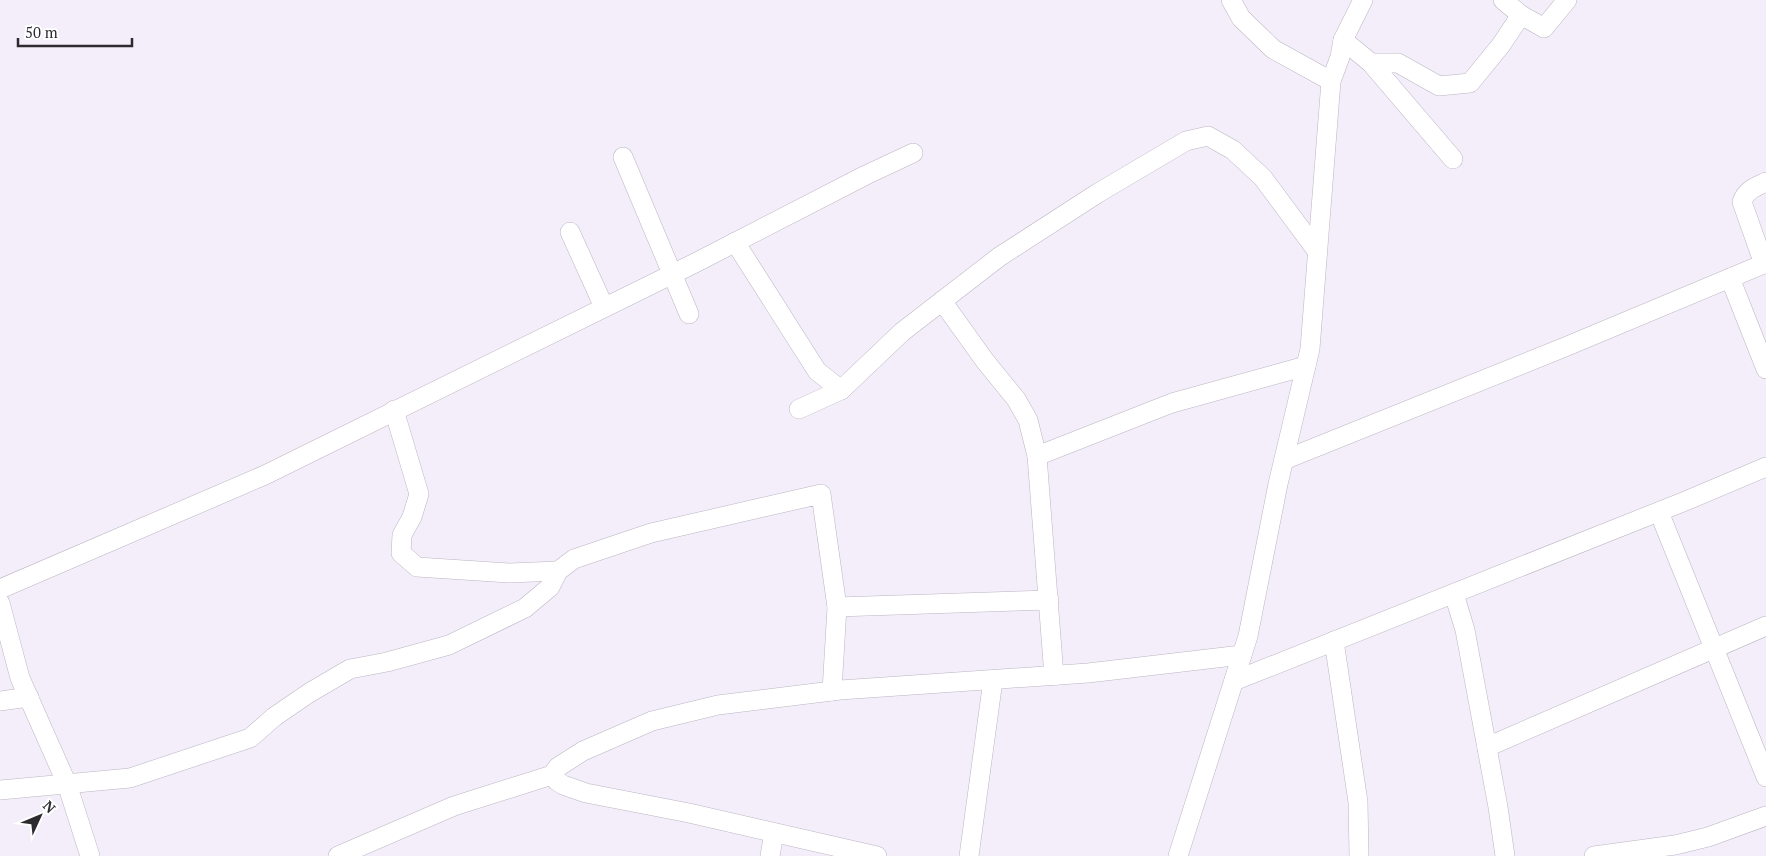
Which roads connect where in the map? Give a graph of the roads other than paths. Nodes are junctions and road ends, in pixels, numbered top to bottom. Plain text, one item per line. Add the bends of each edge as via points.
1 (1231, 0) edge
2 (1363, 0) edge
3 (1503, 0) edge
4 (1567, 0) edge
5 (1521, 15) junction
6 (1343, 40) junction
7 (1371, 62) junction
8 (1331, 81) junction
9 (913, 153) dead end
10 (623, 157) dead end
11 (1453, 158) dead end
12 (1766, 182) edge
13 (570, 232) dead end
14 (735, 242) junction
15 (1317, 251) junction
16 (1765, 263) edge
17 (671, 274) junction
18 (1730, 278) junction
19 (942, 302) junction
20 (604, 307) junction
21 (689, 314) dead end
22 (1306, 366) junction
23 (1766, 369) edge
24 (841, 390) junction
25 (800, 409) dead end
26 (394, 410) junction
27 (1037, 456) junction
28 (1284, 460) junction
29 (1766, 467) edge
30 (1659, 512) junction
31 (558, 571) junction
32 (0, 589) edge
33 (1454, 594) junction
34 (1049, 600) junction
35 (0, 603) edge
36 (837, 607) junction
37 (1766, 626) edge
38 (1334, 641) junction
39 (1714, 649) junction
40 (1242, 655) junction
41 (1054, 676) junction
42 (993, 680) junction
43 (1234, 682) junction
44 (832, 691) junction
45 (29, 697) junction
46 (0, 701) edge
47 (1486, 746) junction
48 (1765, 769) edge
49 (552, 775) junction
50 (67, 784) junction
51 (0, 790) edge
52 (1766, 816) edge
53 (774, 833) junction
54 (90, 856) edge
55 (338, 856) edge
56 (770, 856) edge
57 (877, 856) edge
58 (969, 856) edge
59 (1178, 856) edge
60 (1359, 856) edge
61 (1505, 856) edge
62 (1594, 856) edge

1 - 8 street via 1241,18 1273,49
2 - 6 street
3 - 5 street
4 - 5 street via 1544,28
5 - 7 street via 1470,83 1439,86 1398,63
6 - 7 street
6 - 8 street
7 - 11 street
8 - 15 street
9 - 14 street
10 - 17 street
12 - 16 street via 1752,188 1742,202
13 - 20 street
14 - 17 street
14 - 24 street via 817,371
15 - 19 street via 1263,178 1232,150 1208,136 1186,141 1098,193 1000,257
15 - 22 street
16 - 18 street
17 - 20 street
17 - 21 street
18 - 23 street
18 - 28 street
19 - 24 street via 902,332
19 - 27 street via 1016,398 1028,420
20 - 26 street
22 - 27 street via 1172,403
22 - 28 street
24 - 25 street
26 - 31 street via 419,494 402,535 401,553 417,567 509,573
26 - 32 street via 265,475
27 - 34 street
28 - 40 street
29 - 30 street
30 - 33 street
30 - 39 street
31 - 36 street via 574,559 651,532 821,494
31 - 50 street via 550,587 526,608 448,645 350,669 274,717 250,738 130,778
33 - 38 street
33 - 47 street via 1465,630
34 - 36 street
34 - 41 street
35 - 45 street via 20,678
36 - 44 street
37 - 39 street
38 - 43 street
38 - 60 street via 1358,802
39 - 47 street
39 - 48 street
40 - 41 street
40 - 43 street
41 - 42 street
42 - 44 street
42 - 58 street
43 - 59 street
44 - 49 street via 718,705 652,722 583,751 558,766
45 - 46 street
45 - 50 street
47 - 61 street
49 - 53 street via 563,785 586,793
49 - 55 street via 454,806
50 - 51 street
50 - 54 street
52 - 62 street via 1675,845
53 - 56 street
53 - 57 street

